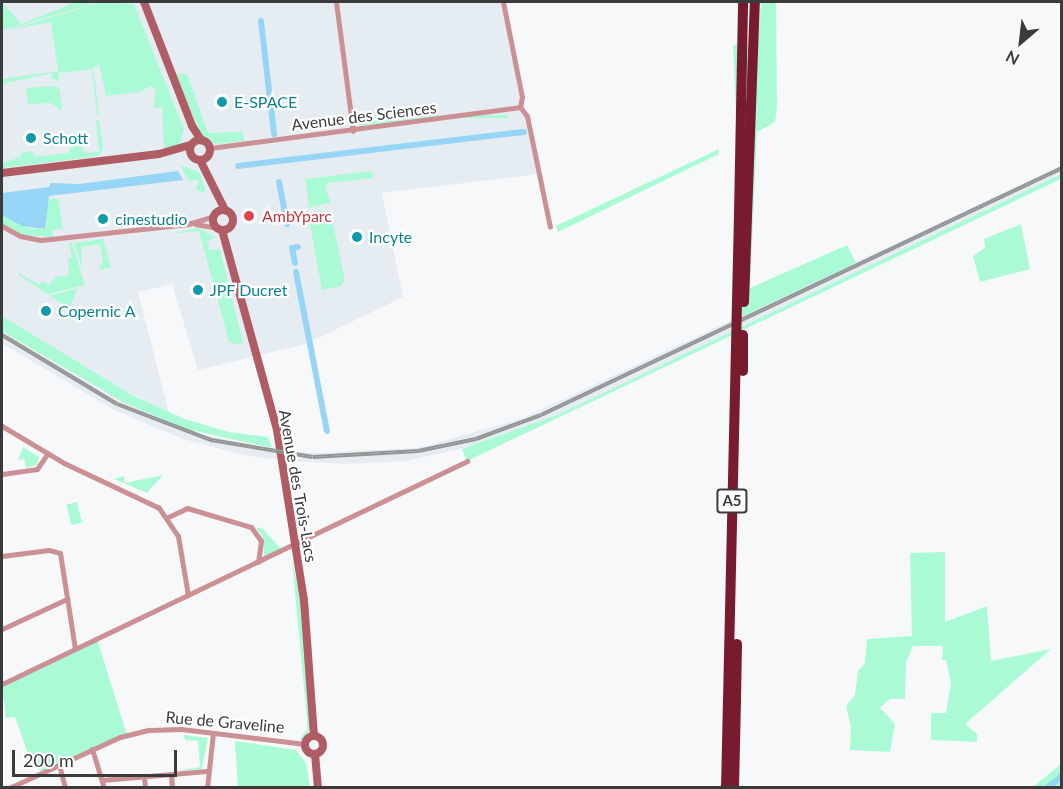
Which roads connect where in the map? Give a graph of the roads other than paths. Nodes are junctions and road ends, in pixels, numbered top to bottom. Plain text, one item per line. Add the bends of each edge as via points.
1 (336, 2) edge
2 (503, 2) edge
3 (742, 2) edge
4 (749, 2) edge
5 (755, 2) edge
6 (144, 3) edge
7 (748, 46) junction
8 (520, 108) junction
9 (352, 131) junction
10 (195, 143) junction
11 (209, 152) junction
12 (159, 154) junction
13 (197, 159) junction
14 (206, 168) junction
15 (2, 173) edge
16 (215, 196) junction
17 (225, 210) junction
18 (215, 215) junction
19 (188, 224) junction
20 (2, 226) edge
21 (550, 227) dead end
22 (223, 228) junction
23 (2, 426) edge
24 (47, 454) junction
25 (467, 461) dead end
26 (2, 474) edge
27 (168, 517) junction
28 (295, 545) junction
29 (2, 556) edge
30 (258, 562) junction
31 (188, 595) junction
32 (67, 599) junction
33 (2, 629) edge
34 (75, 649) junction
35 (2, 684) edge
36 (213, 733) junction
37 (314, 736) junction
38 (305, 744) junction
39 (92, 749) junction
40 (315, 754) junction
41 (58, 765) junction
42 (207, 771) junction
43 (171, 774) junction
44 (144, 776) junction
45 (102, 780) junction
46 (9, 788) edge
47 (65, 788) edge
48 (104, 788) edge
49 (145, 788) edge
50 (172, 788) edge
51 (207, 788) edge
52 (318, 788) edge
53 (726, 788) edge
54 (734, 788) edge

1 - 9 street
2 - 8 street via 522,97
3 - 7 highway, A5
4 - 7 highway
5 - 7 highway, A5
6 - 10 street
7 - 53 highway, A5, bridge
7 - 54 highway, A5, bridge via 752,87
8 - 9 street, Avenue des Sciences
8 - 21 street via 527,116
9 - 11 street, Avenue des Sciences
10 - 11 street
10 - 12 street
10 - 13 street
11 - 13 street
11 - 14 street
12 - 13 street
12 - 15 street
13 - 14 street
14 - 16 street
16 - 17 street
16 - 18 street
17 - 18 street
17 - 22 street via 233,217
18 - 19 street
18 - 22 street
19 - 20 street via 41,240 20,236
19 - 22 street
22 - 28 street, Avenue des Trois-Lacs via 275,423
23 - 24 street
24 - 26 street via 37,469
24 - 27 street via 141,497
25 - 28 street
27 - 30 street via 187,508 251,527 261,541
27 - 31 street via 183,551
28 - 30 street
28 - 37 street, Avenue des Trois-Lacs via 304,600
29 - 32 street via 58,551
30 - 31 street
31 - 34 street
32 - 33 street
32 - 34 street
34 - 35 street
36 - 38 street, Rue de Graveline
36 - 39 street, Rue de Graveline via 149,730
36 - 42 street
37 - 38 street
37 - 40 street, Avenue des Trois-Lacs via 323,746
38 - 40 street via 308,752
39 - 41 street, Rue de Graveline
39 - 45 street
40 - 52 street
41 - 46 street, Rue de Graveline
41 - 47 street
42 - 43 street
42 - 51 street
43 - 44 street
43 - 50 street
44 - 45 street
44 - 49 street
45 - 48 street

